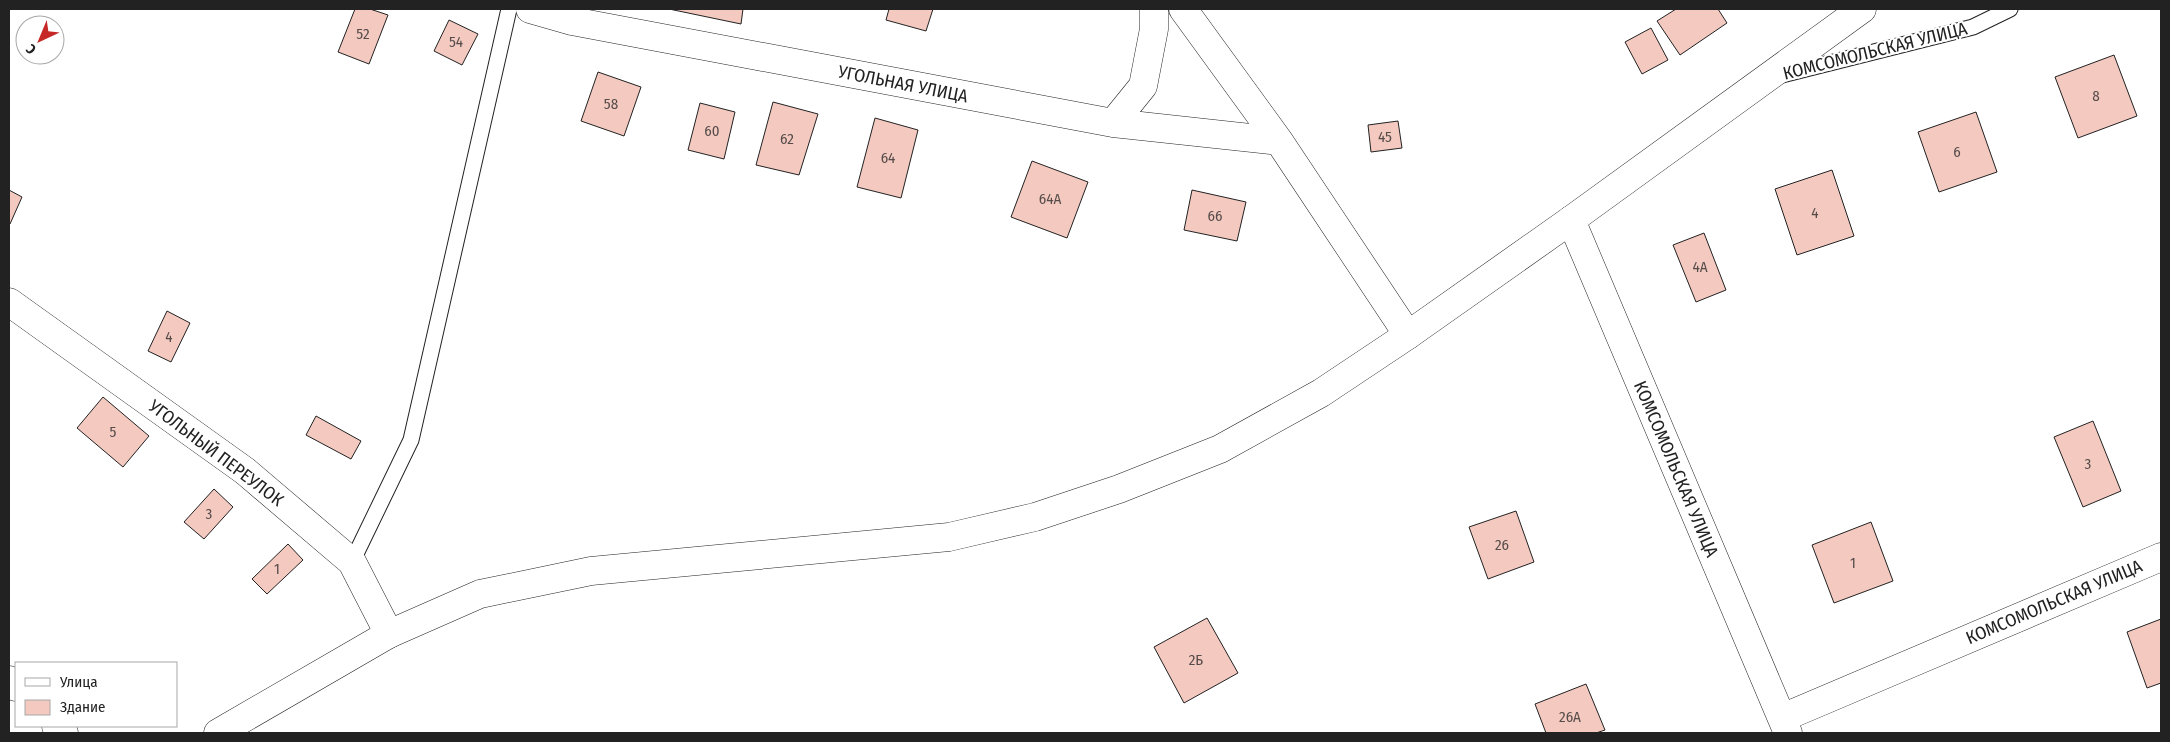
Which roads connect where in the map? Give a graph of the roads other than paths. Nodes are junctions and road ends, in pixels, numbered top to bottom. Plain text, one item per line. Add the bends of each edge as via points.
1 (509, 9) edge
2 (530, 9) edge
3 (1154, 9) edge
4 (1183, 9) edge
5 (1862, 9) edge
6 (2010, 9) edge
7 (574, 15) edge
8 (1765, 79) junction
9 (1113, 123) junction
10 (1279, 141) junction
11 (1571, 220) junction
12 (9, 302) edge
13 (1408, 335) junction
14 (2161, 557) edge
15 (352, 562) junction
16 (389, 634) junction
17 (1785, 725) edge
18 (218, 733) edge

1 - 15 lane via 411,440
2 - 7 street, УГОЛЬНАЯ УЛИЦА
3 - 9 street via 1154,29 1143,86
4 - 10 street
5 - 8 street
6 - 8 lane, КОМСОМОЛЬСКАЯ УЛИЦА via 1973,27
7 - 9 street, УГОЛЬНАЯ УЛИЦА
8 - 11 street
9 - 10 street, УГОЛЬНАЯ УЛИЦА
10 - 13 street
11 - 13 street
11 - 17 street, КОМСОМОЛЬСКАЯ УЛИЦА
12 - 15 street, УГОЛЬНЫЙ ПЕРЕУЛОК via 245,471
13 - 16 street via 1320,393 1220,449 1119,489 1035,517 949,537 591,571 480,594
14 - 17 street, КОМСОМОЛЬСКАЯ УЛИЦА
15 - 16 street, УГОЛЬНЫЙ ПЕРЕУЛОК
16 - 18 street

